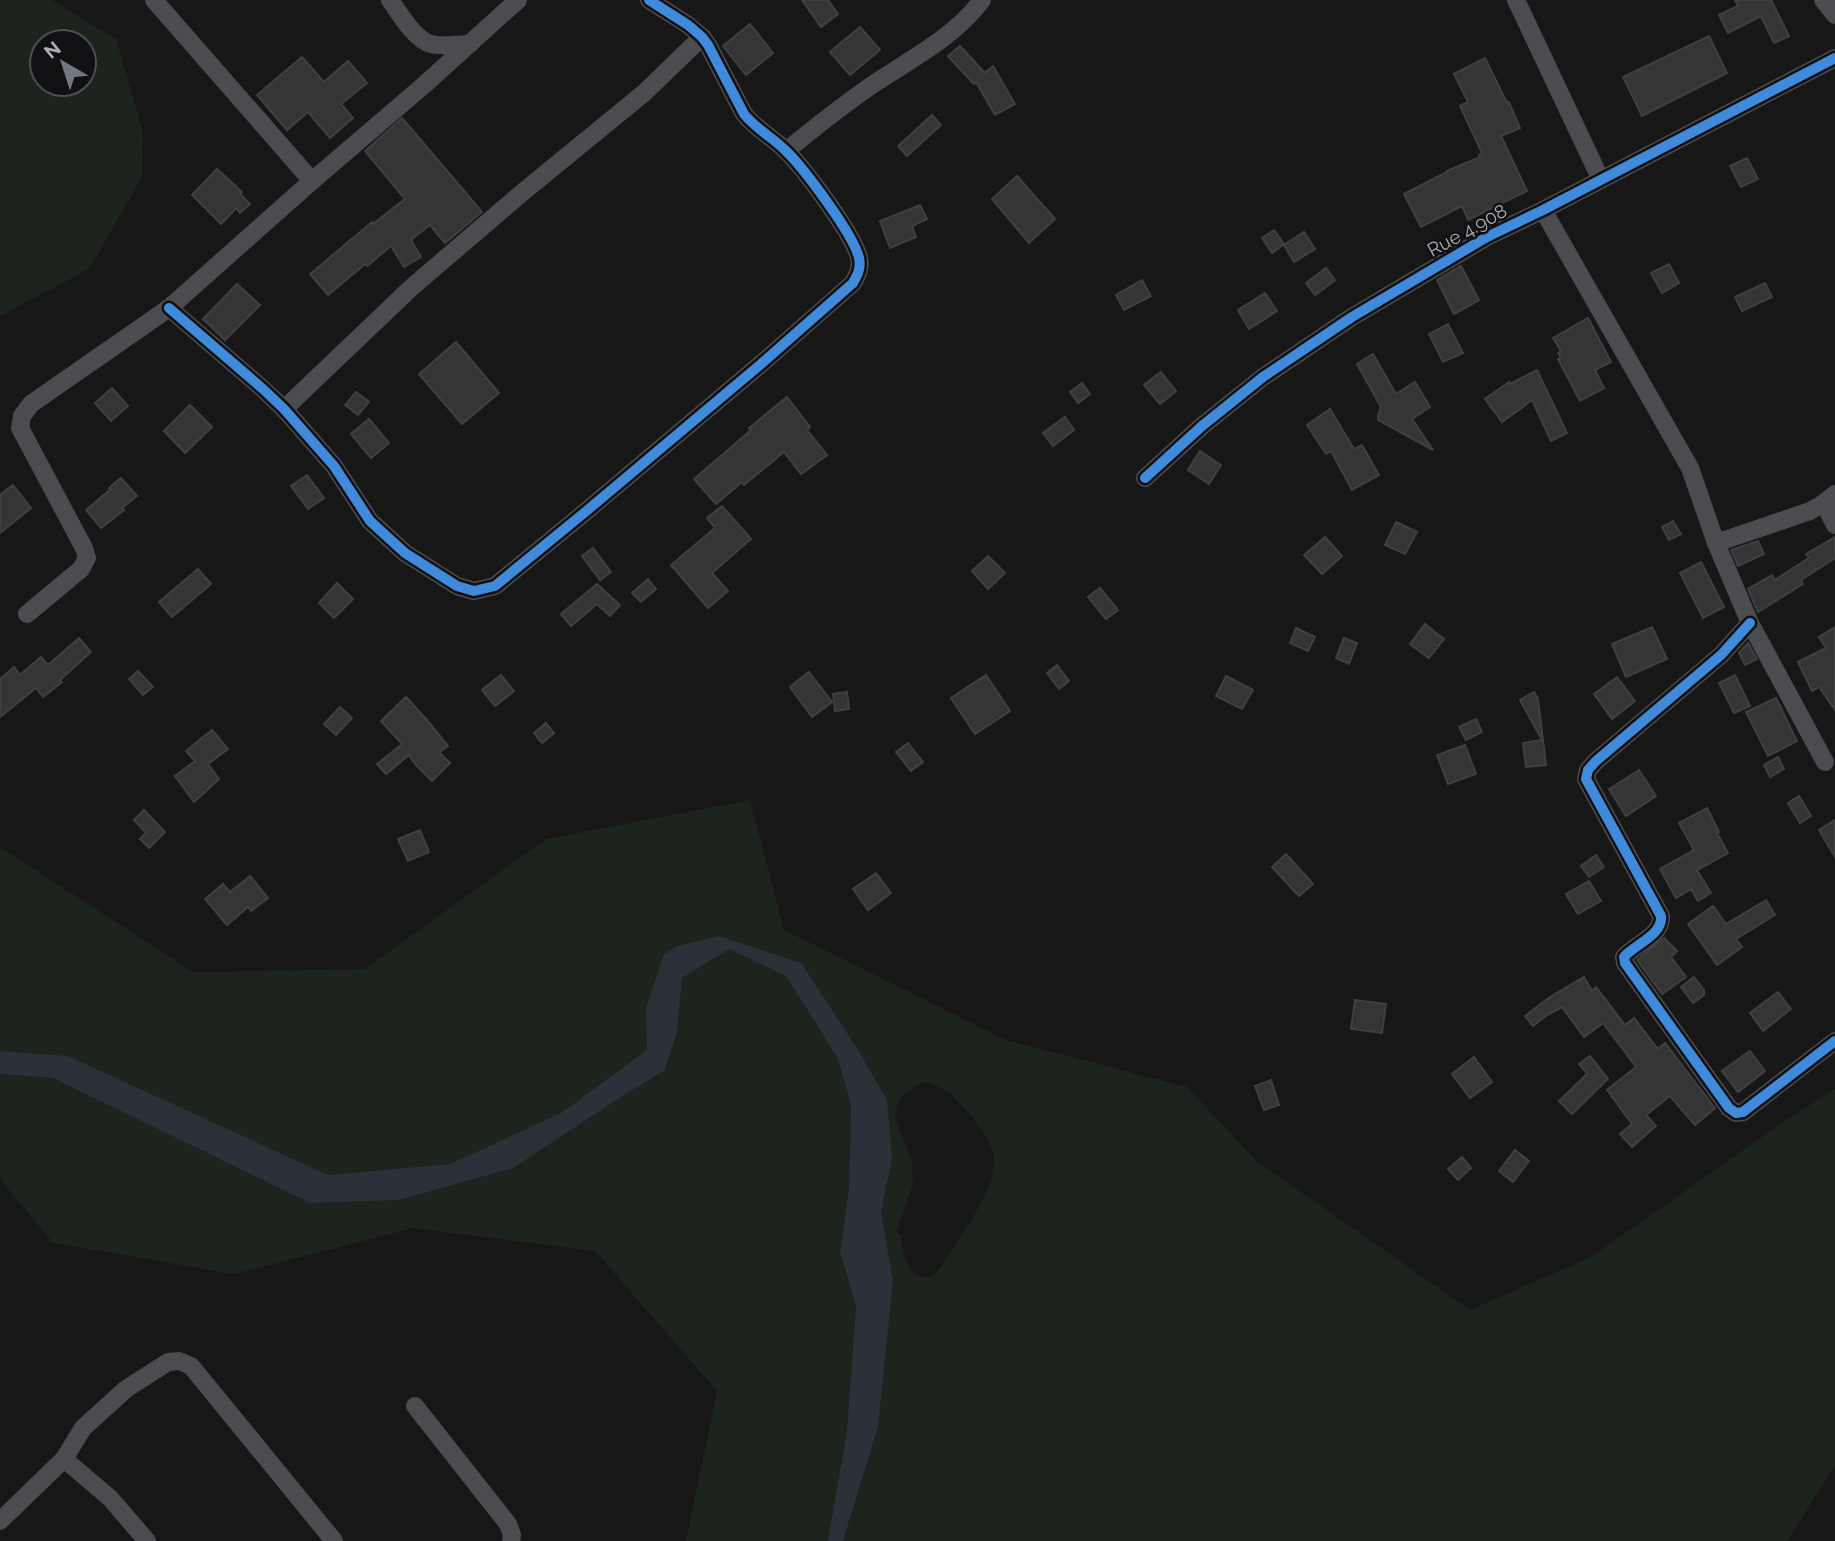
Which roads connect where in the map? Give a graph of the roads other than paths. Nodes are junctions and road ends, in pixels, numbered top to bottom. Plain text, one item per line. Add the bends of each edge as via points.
1 (154, 0) edge
2 (390, 0) edge
3 (518, 0) edge
4 (649, 0) edge
5 (982, 0) edge
6 (1516, 0) edge
7 (1823, 0) edge
8 (1835, 15) edge
9 (702, 37) junction
10 (470, 44) junction
11 (1835, 58) edge
12 (786, 151) junction
13 (1601, 180) junction
14 (312, 181) junction
15 (1543, 211) junction
16 (169, 307) junction
17 (284, 410) junction
18 (1145, 478) dead end
19 (1829, 498) edge
20 (1835, 525) edge
21 (1716, 543) junction
22 (27, 614) dead end
23 (1750, 624) junction
24 (1825, 762) dead end
25 (1835, 1041) edge
26 (415, 1406) dead end
27 (64, 1459) junction
28 (0, 1521) edge
29 (147, 1541) edge
30 (334, 1541) edge
31 (511, 1541) edge

1 - 14 street
2 - 10 street via 424,41
3 - 10 street
4 - 9 street
5 - 12 street via 920,55
6 - 13 street
7 - 8 street
9 - 12 street via 744,114
9 - 17 street via 644,93 412,287
10 - 14 street
11 - 13 street, Rue 4.908
12 - 17 street via 820,192 859,256 860,270 853,283 495,586 474,591 457,586 405,554 370,521 334,466
13 - 15 street, Rue 4.908
14 - 16 street
15 - 18 street, Rue 4.908 via 1487,237 1352,317 1263,377
15 - 21 street via 1689,468
16 - 17 street
16 - 22 street via 31,404 22,416 20,428 87,558 81,569
19 - 20 street
19 - 21 street via 1810,511
21 - 23 street
23 - 24 street
23 - 25 street via 1721,655 1596,761 1586,779 1661,916 1659,929 1628,952 1625,964 1729,1108 1744,1112
26 - 31 street via 508,1524
27 - 28 street
27 - 29 street via 110,1498
27 - 30 street via 83,1427 126,1389 168,1362 179,1361 191,1366

